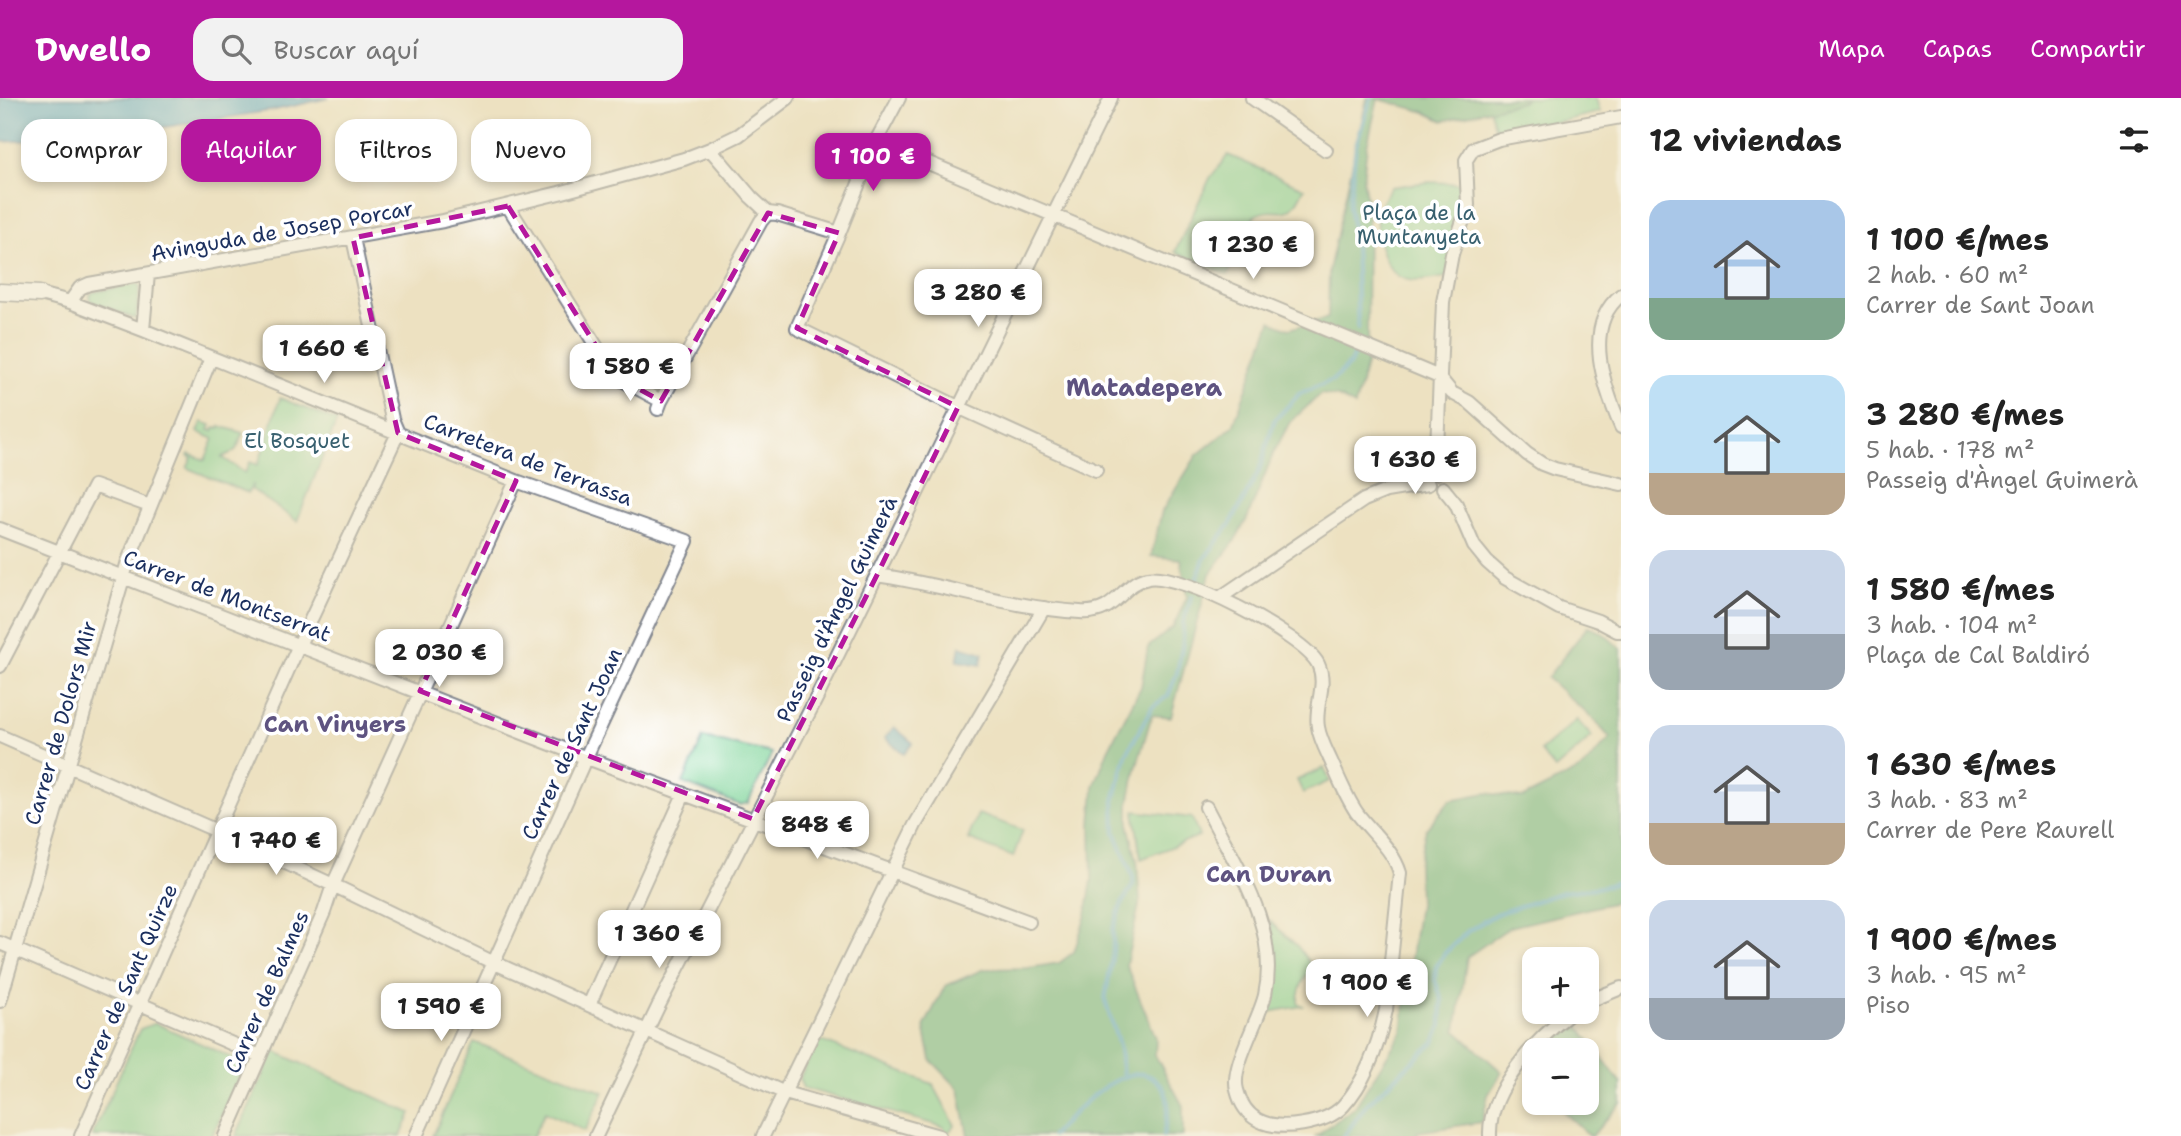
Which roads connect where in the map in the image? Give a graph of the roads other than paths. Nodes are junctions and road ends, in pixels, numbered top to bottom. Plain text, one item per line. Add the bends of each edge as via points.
1 (788, 98) edge
2 (899, 98) edge
3 (1111, 98) edge
4 (1252, 98) edge
5 (1621, 117) edge
6 (876, 141) junction
7 (710, 149) junction
8 (1326, 150) dead end
9 (508, 206) junction
10 (768, 213) junction
11 (1053, 215) junction
12 (839, 233) junction
13 (353, 238) junction
14 (148, 274) junction
15 (0, 292) edge
16 (40, 294) joint
17 (1621, 295) edge
18 (70, 302) junction
19 (144, 330) junction
20 (211, 358) junction
21 (1439, 377) junction
22 (958, 407) junction
23 (1621, 427) edge
24 (398, 433) junction
25 (1096, 470) dead end
26 (1432, 478) junction
27 (516, 481) junction
28 (1621, 484) edge
29 (150, 506) junction
30 (0, 529) edge
31 (687, 541) joint
32 (59, 551) junction
33 (877, 575) junction
34 (124, 576) junction
35 (1222, 597) junction
36 (1044, 608) junction
37 (1620, 632) edge
38 (299, 645) junction
39 (0, 666) edge
40 (420, 691) junction
41 (0, 736) edge
42 (586, 757) junction
43 (69, 765) junction
44 (684, 794) junction
45 (1206, 807) dead end
46 (753, 819) junction
47 (217, 831) junction
48 (892, 871) junction
49 (334, 885) junction
50 (1030, 922) dead end
51 (0, 943) edge
52 (15, 950) junction
53 (495, 963) junction
54 (1621, 988) edge
55 (1599, 997) edge
56 (0, 1001) edge
57 (138, 1004) junction
58 (589, 1005) junction
59 (1559, 1024) edge
60 (647, 1030) junction
61 (260, 1056) junction
62 (785, 1093) junction
63 (81, 1136) edge
64 (225, 1136) edge
65 (416, 1136) edge
66 (596, 1136) edge
67 (763, 1136) edge
68 (939, 1136) edge
69 (1490, 1136) edge

1 - 7 street, Avinguda de Josep Porcar via 739,135
2 - 6 street
3 - 11 street, Passeig d'Àngel Guimerà
4 - 8 street
5 - 21 street via 1499,139 1469,154 1468,205 1443,302
6 - 11 street
6 - 12 street
7 - 9 street, Avinguda de Josep Porcar
7 - 10 street
9 - 10 street via 615,376 659,405
9 - 13 street, Avinguda de Josep Porcar
10 - 12 street
11 - 21 street
11 - 22 street, Passeig d'Àngel Guimerà
12 - 22 street via 797,328
13 - 14 street, Avinguda de Josep Porcar
13 - 24 street via 391,419
14 - 18 street, Avinguda de Josep Porcar via 84,285
14 - 19 street
15 - 16 street, Carretera de Terrassa
16 - 18 street, Carretera de Terrassa
17 - 23 street via 1609,306 1600,350 1604,386
18 - 19 street, Carretera de Terrassa
19 - 20 street, Carretera de Terrassa
20 - 24 street, Carretera de Terrassa
20 - 29 street, Carrer de Dolors Mir
21 - 26 street
21 - 28 street via 1452,393 1542,464
22 - 25 street
22 - 33 street, Passeig d'Àngel Guimerà
24 - 27 street, Carretera de Terrassa
24 - 38 street, Carrer de Sant Quirze
26 - 35 street via 1364,500
26 - 37 street via 1444,477 1443,488 1474,546 1505,579 1559,608
27 - 31 street, Carretera de Terrassa
27 - 40 street, Carrer de Balmes
29 - 32 street via 94,486
29 - 34 street, Carrer de Dolors Mir
30 - 32 street, Carrer de Montserrat
31 - 42 street, Carrer de Sant Joan
32 - 34 street, Carrer de Montserrat
32 - 39 street
33 - 36 street
33 - 46 street, Passeig d'Àngel Guimerà
34 - 38 street, Carrer de Montserrat
34 - 43 street, Carrer de Dolors Mir
35 - 36 street via 1158,577 1142,579 1101,611
35 - 45 street via 1283,632 1312,655 1322,675 1317,725 1323,744 1356,811 1397,862 1399,890 1382,1032 1355,1089 1342,1108 1323,1119 1288,1125 1263,1122 1245,1108 1237,1089 1236,1073 1265,994 1267,951 1255,901
36 - 48 street
38 - 40 street, Carrer de Montserrat
38 - 47 street, Carrer de Sant Quirze
40 - 42 street, Carrer de Montserrat
40 - 49 street, Carrer de Balmes
41 - 43 street
42 - 44 street, Carrer de Montserrat
42 - 53 street, Carrer de Sant Joan
43 - 47 street
43 - 52 street, Carrer de Dolors Mir
44 - 46 street, Carrer de Montserrat
44 - 58 street
46 - 48 street, Carrer de Montserrat
46 - 60 street, Passeig d'Àngel Guimerà
47 - 49 street
47 - 57 street, Carrer de Sant Quirze
48 - 50 street, Carrer de Montserrat
48 - 62 street
49 - 53 street
49 - 61 street, Carrer de Balmes
51 - 52 street
52 - 56 street, Carrer de Dolors Mir
52 - 57 street
53 - 58 street
53 - 65 street, Carrer de Sant Joan
54 - 55 street
57 - 61 street
57 - 63 street, Carrer de Sant Quirze
58 - 60 street
59 - 69 street via 1506,1084 1493,1111
60 - 62 street
60 - 66 street, Passeig d'Àngel Guimerà
61 - 64 street, Carrer de Balmes
62 - 67 street
62 - 68 street

